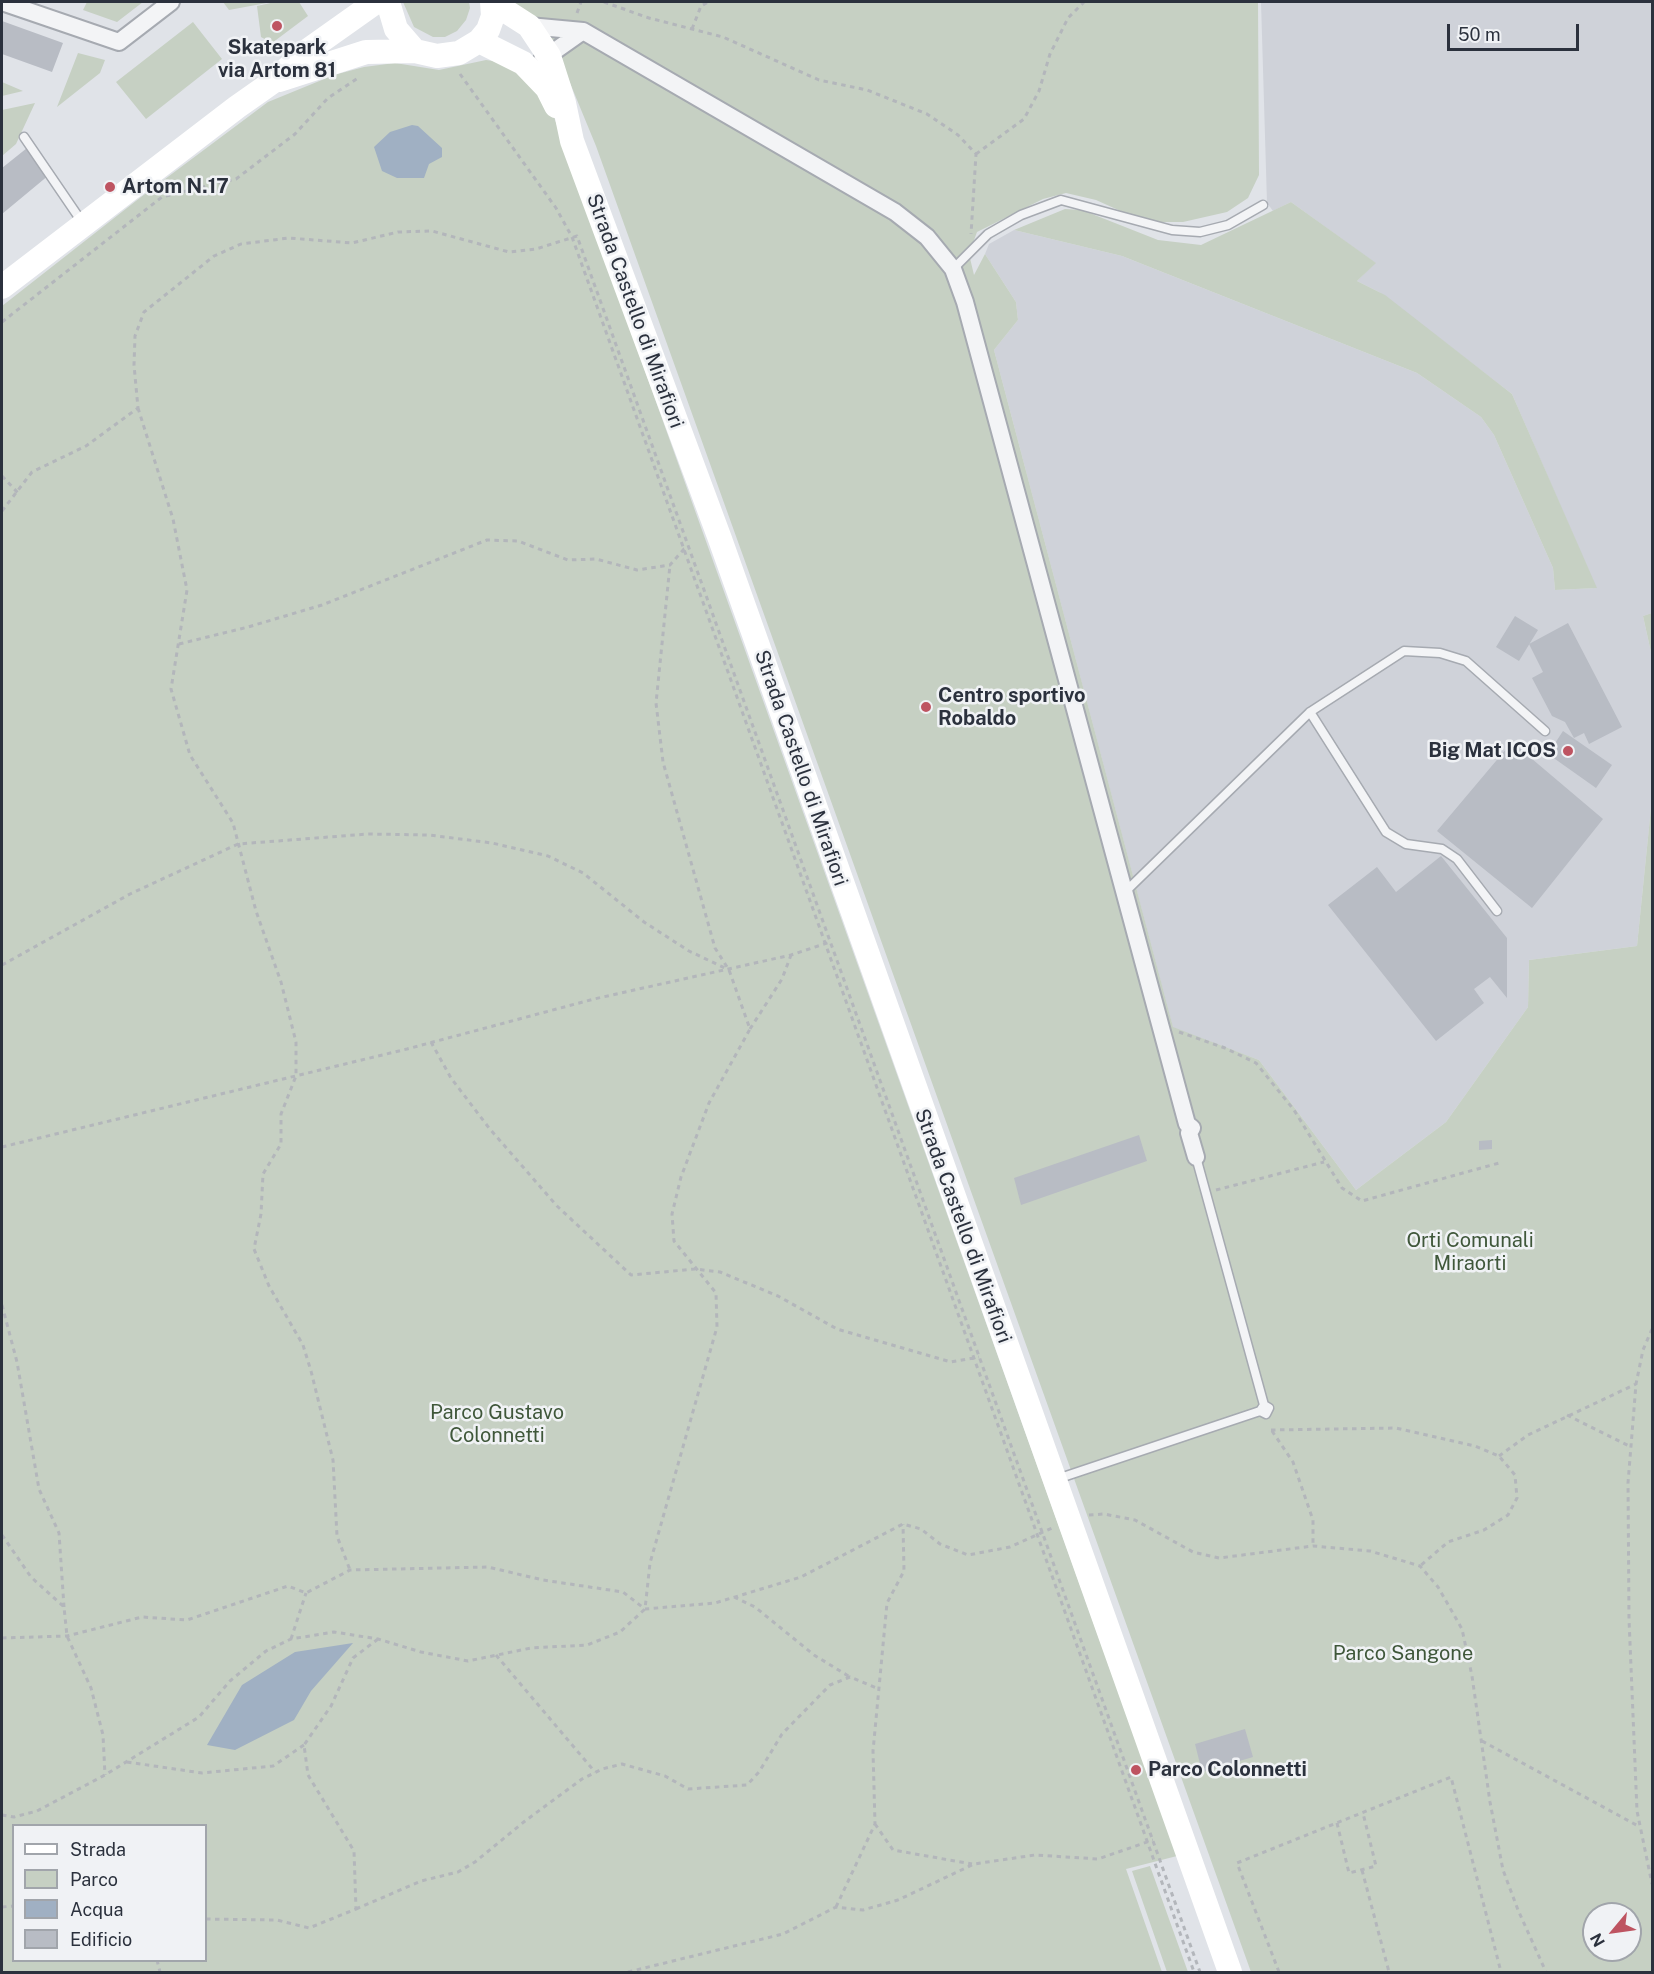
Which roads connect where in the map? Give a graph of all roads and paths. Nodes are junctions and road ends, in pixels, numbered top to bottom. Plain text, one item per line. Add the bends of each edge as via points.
1 (2, 2) edge
2 (171, 2) edge
3 (376, 2) edge
4 (388, 2) edge
5 (493, 2) edge
6 (604, 2) edge
7 (708, 2) edge
8 (1084, 2) edge
9 (529, 27) junction
10 (692, 29) junction
11 (583, 31) junction
12 (479, 41) junction
13 (415, 51) junction
14 (549, 56) junction
15 (523, 63) junction
16 (459, 72) dead end
17 (361, 76) dead end
18 (274, 81) junction
19 (24, 137) dead end
20 (572, 141) junction
21 (976, 154) junction
22 (1263, 205) dead end
23 (84, 225) junction
24 (572, 237) junction
25 (969, 254) junction
26 (953, 269) junction
27 (2, 287) edge
28 (2, 322) edge
29 (138, 408) junction
30 (2, 476) edge
31 (18, 493) junction
32 (2, 511) edge
33 (689, 547) junction
34 (684, 549) junction
35 (670, 565) junction
36 (179, 644) junction
37 (1310, 712) junction
38 (1545, 731) dead end
39 (238, 844) junction
40 (1125, 892) junction
41 (1497, 910) dead end
42 (830, 942) junction
43 (825, 944) junction
44 (791, 955) junction
45 (2, 965) edge
46 (729, 970) junction
47 (750, 1029) junction
48 (1162, 1033) junction
49 (431, 1042) junction
50 (296, 1076) junction
51 (2, 1147) edge
52 (1196, 1157) joint
53 (1324, 1162) junction
54 (1499, 1163) dead end
55 (1205, 1192) junction
56 (695, 1269) junction
57 (2, 1305) edge
58 (1653, 1329) edge
59 (980, 1357) junction
60 (973, 1358) junction
61 (1636, 1384) junction
62 (1567, 1415) junction
63 (1631, 1447) junction
64 (1499, 1456) junction
65 (1054, 1480) junction
66 (1069, 1521) junction
67 (903, 1524) junction
68 (1042, 1532) junction
69 (1037, 1534) junction
70 (2, 1535) edge
71 (1313, 1546) junction
72 (1420, 1566) junction
73 (350, 1570) junction
74 (306, 1593) junction
75 (734, 1597) junction
76 (64, 1607) junction
77 (645, 1609) junction
78 (67, 1636) junction
79 (2, 1638) edge
80 (378, 1639) junction
81 (291, 1640) junction
82 (496, 1655) junction
83 (850, 1677) junction
84 (879, 1689) junction
85 (1482, 1741) junction
86 (304, 1745) junction
87 (126, 1762) junction
88 (595, 1772) junction
89 (105, 1775) junction
90 (1363, 1813) junction
91 (2, 1815) edge
92 (875, 1824) junction
93 (1336, 1824) junction
94 (1641, 1827) junction
95 (1153, 1840) junction
96 (1147, 1842) junction
97 (974, 1864) junction
98 (1362, 1870) junction
99 (1653, 1884) edge
100 (836, 1907) junction
101 (356, 1909) junction
102 (207, 1920) edge
103 (628, 1972) edge
104 (1194, 1972) edge
105 (1200, 1972) edge
106 (1230, 1972) edge
107 (1279, 1972) edge
108 (1389, 1972) edge
109 (1501, 1972) edge
110 (1546, 1972) edge

1 - 2 street via 119,42
3 - 18 street via 304,53
4 - 13 street via 396,28
5 - 9 street, Strada Castello di Mirafiori
5 - 12 street via 488,30
6 - 10 path
7 - 10 path via 701,6
8 - 21 path via 1068,18 1024,119
9 - 11 street, Strada Castello di Mirafiori
9 - 14 street, Strada Castello di Mirafiori
10 - 21 path via 723,37 819,80 867,90 927,114 958,135
11 - 14 street
11 - 26 street, Strada Castello di Mirafiori via 896,212 927,237
12 - 13 street via 450,55
12 - 15 street
13 - 18 street via 366,52
14 - 15 street
14 - 20 street, Strada Castello di Mirafiori
15 - 20 street via 547,88
16 - 24 path via 556,208
17 - 28 path via 328,98 295,134 236,179 162,197
18 - 23 street
19 - 23 lane
20 - 65 street, Strada Castello di Mirafiori via 720,539
21 - 25 path
22 - 25 lane via 1228,225 1200,232 1172,231 1061,200 1002,225
23 - 27 street
24 - 29 path via 536,249 509,252 432,231 398,232 352,243 289,238 241,244 214,256 144,312 135,336
24 - 33 path via 577,236
24 - 34 path
25 - 26 lane
26 - 40 street, Strada Castello di Mirafiori
29 - 31 path via 86,446 32,472
29 - 36 path via 172,519 187,590
30 - 31 path
31 - 32 path
33 - 34 path
33 - 42 path
34 - 35 path
34 - 43 path
35 - 36 path via 637,570 596,559 568,560 518,541 487,540 322,605
35 - 46 path via 656,703 663,762 715,948
36 - 39 path via 171,689 190,755 233,823
37 - 38 lane via 1404,651 1440,652 1466,661
37 - 40 lane
37 - 41 lane via 1386,832 1406,844 1442,849 1457,859
39 - 45 path via 130,894
39 - 46 path via 368,834 429,835 492,843 548,856 583,873 689,951
39 - 50 path via 296,1042
40 - 48 street, Strada Castello di Mirafiori
42 - 43 path
42 - 59 path
43 - 44 path
43 - 60 path
44 - 46 path
44 - 47 path via 782,979
46 - 47 path
46 - 49 path via 594,999
47 - 56 path via 709,1103 681,1177 672,1214 674,1241
48 - 52 street, Strada Castello di Mirafiori
48 - 53 path via 1179,1032 1256,1063 1294,1110
49 - 50 path
49 - 56 path via 451,1078 489,1128 557,1206 631,1275
50 - 51 path
50 - 73 path via 280,1114 281,1144 262,1174 261,1214 254,1249 269,1286 303,1345 311,1371 333,1460 337,1536
52 - 55 lane, Strada Castello di Mirafiori
53 - 54 path via 1342,1188 1362,1201
53 - 55 path
55 - 65 lane, Strada Castello di Mirafiori via 1262,1408
56 - 60 path via 720,1272 778,1296 837,1329 951,1362
56 - 77 path via 716,1293 717,1326 650,1563
57 - 76 path via 17,1362 39,1489 59,1533
58 - 61 path via 1643,1350
59 - 60 path
59 - 68 path
60 - 69 path
61 - 62 path
61 - 63 path
62 - 63 path
62 - 64 path via 1528,1434
63 - 94 path via 1629,1619 1637,1811
64 - 71 path via 1475,1446 1396,1428 1271,1430 1293,1462 1313,1520
64 - 72 path via 1515,1475 1517,1498 1508,1515 1484,1530 1448,1542
65 - 66 street, Strada Castello di Mirafiori
66 - 68 path
66 - 71 path via 1104,1514 1135,1520 1193,1552 1219,1558
66 - 106 street, Strada Castello di Mirafiori
67 - 69 path via 921,1528 940,1544 968,1555 1010,1547
67 - 75 path via 801,1576
67 - 84 path via 904,1571 887,1604
68 - 69 path
68 - 95 path
69 - 96 path
70 - 76 path via 32,1577
71 - 72 path via 1370,1551
72 - 85 path via 1438,1587 1462,1629
73 - 74 path
73 - 77 path via 488,1567 623,1592
74 - 78 path via 288,1586 187,1620 142,1617
74 - 81 path
75 - 77 path via 715,1603
75 - 83 path via 755,1607 814,1655
76 - 78 path
77 - 82 path via 620,1632 587,1645 531,1648
78 - 79 path
78 - 89 path via 91,1688 103,1735
80 - 81 path via 334,1632
80 - 82 path via 468,1661
80 - 86 path via 353,1658 331,1706
81 - 87 path via 266,1652 230,1681 199,1718
82 - 88 path
83 - 84 path
83 - 88 path via 830,1684 782,1734 747,1785 688,1789 665,1776 622,1764
84 - 92 path via 873,1751
85 - 94 path
85 - 110 path via 1503,1870
86 - 87 path via 273,1766 202,1773
86 - 101 path via 308,1775 354,1851
87 - 89 path
88 - 101 path via 525,1821 476,1862
89 - 91 path via 37,1811 14,1817
90 - 93 path
90 - 98 path via 1377,1866
90 - 109 path via 1451,1777
92 - 97 path via 893,1850
92 - 100 path
93 - 98 path via 1349,1873
93 - 107 path via 1237,1863
94 - 99 path
95 - 96 path
95 - 105 path
96 - 97 path via 1098,1859 1035,1856
96 - 104 path
97 - 100 path via 898,1900 863,1910
98 - 108 path
100 - 103 path via 783,1934
101 - 102 path via 309,1928 277,1920

